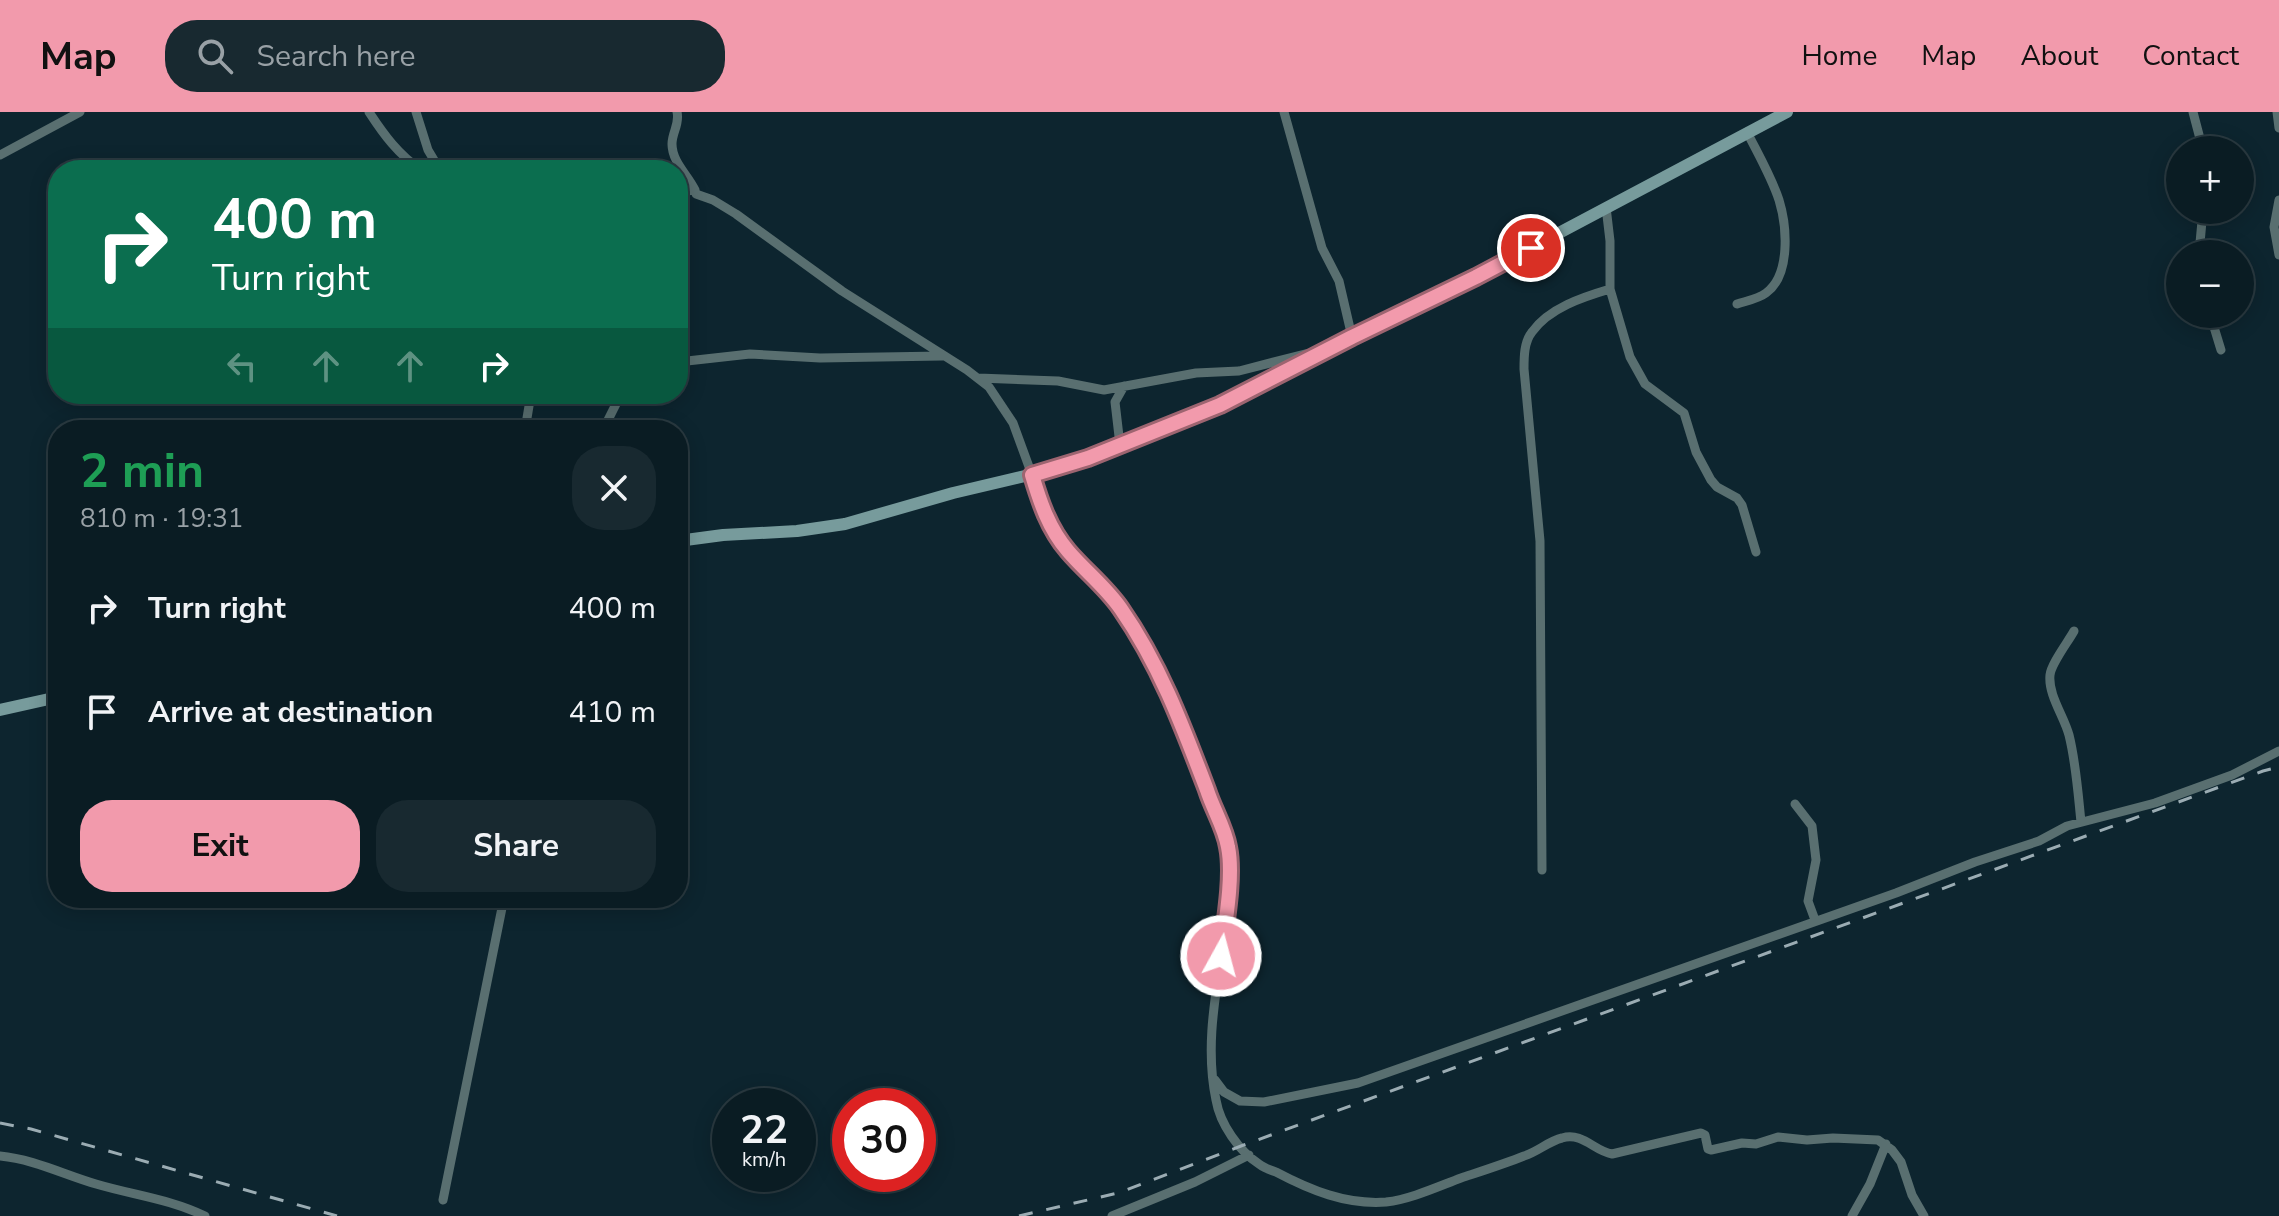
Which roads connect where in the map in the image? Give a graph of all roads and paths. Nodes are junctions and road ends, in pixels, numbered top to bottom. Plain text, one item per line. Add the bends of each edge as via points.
1 (80, 112) edge
2 (369, 112) edge
3 (416, 112) edge
4 (677, 112) edge
5 (1284, 112) edge
6 (1787, 112) edge
7 (2193, 112) edge
8 (2277, 112) edge
9 (2279, 128) edge
10 (1747, 132) junction
11 (2199, 136) edge
12 (0, 155) edge
13 (407, 160) edge
14 (434, 160) edge
15 (677, 160) edge
16 (688, 177) edge
17 (695, 190) junction
18 (688, 191) edge
19 (2279, 200) edge
20 (1606, 207) junction
21 (2279, 255) edge
22 (1610, 289) junction
23 (1737, 304) dead end
24 (2214, 328) edge
25 (1352, 337) junction
26 (2221, 350) dead end
27 (1321, 353) junction
28 (943, 356) junction
29 (688, 361) edge
30 (978, 378) junction
31 (1124, 386) junction
32 (1120, 445) junction
33 (1032, 475) junction
34 (688, 540) edge
35 (1756, 552) dead end
36 (2074, 631) dead end
37 (48, 699) edge
38 (3, 706) edge
39 (2279, 751) edge
40 (1795, 804) dead end
41 (2081, 822) junction
42 (1542, 870) dead end
43 (502, 908) edge
44 (1815, 920) junction
45 (1213, 1078) junction
46 (1886, 1144) junction
47 (1249, 1155) junction
48 (0, 1156) edge
49 (443, 1200) dead end
50 (205, 1216) edge
51 (1112, 1216) edge
52 (1852, 1216) edge
53 (1924, 1216) edge

1 - 12 street
2 - 13 street
3 - 14 street
4 - 15 street via 672,148
5 - 25 street
6 - 10 street
7 - 11 street
8 - 9 street
10 - 20 street
10 - 23 street via 1779,202 1784,264 1763,296
16 - 17 street
17 - 18 street
17 - 28 street
19 - 21 street via 2274,227
20 - 22 street
20 - 25 street
22 - 35 street via 1638,374 1684,413 1711,480 1742,505
22 - 42 street via 1553,314 1530,333 1525,349 1540,556
24 - 26 street
25 - 27 street
27 - 31 street via 1239,371
27 - 32 street via 1214,407
28 - 29 street via 750,354
28 - 30 street
30 - 31 street via 1058,381 1095,389
30 - 33 street via 1013,423
31 - 32 street via 1115,402
32 - 33 street
33 - 34 street via 845,524
33 - 45 street via 1053,530 1111,595 1159,670 1228,846 1212,1026
36 - 41 street via 2050,670 2050,680 2069,732
37 - 38 street
39 - 41 street via 2155,803
40 - 44 street via 1812,826 1816,860 1808,901
41 - 44 street
43 - 49 street
44 - 45 street via 1358,1083 1264,1102 1240,1101
45 - 47 street via 1225,1127
46 - 47 street via 1786,1137 1711,1150 1701,1133 1612,1154 1574,1136 1386,1202 1323,1195
46 - 52 street
46 - 53 street via 1901,1162
47 - 51 street
48 - 50 street

